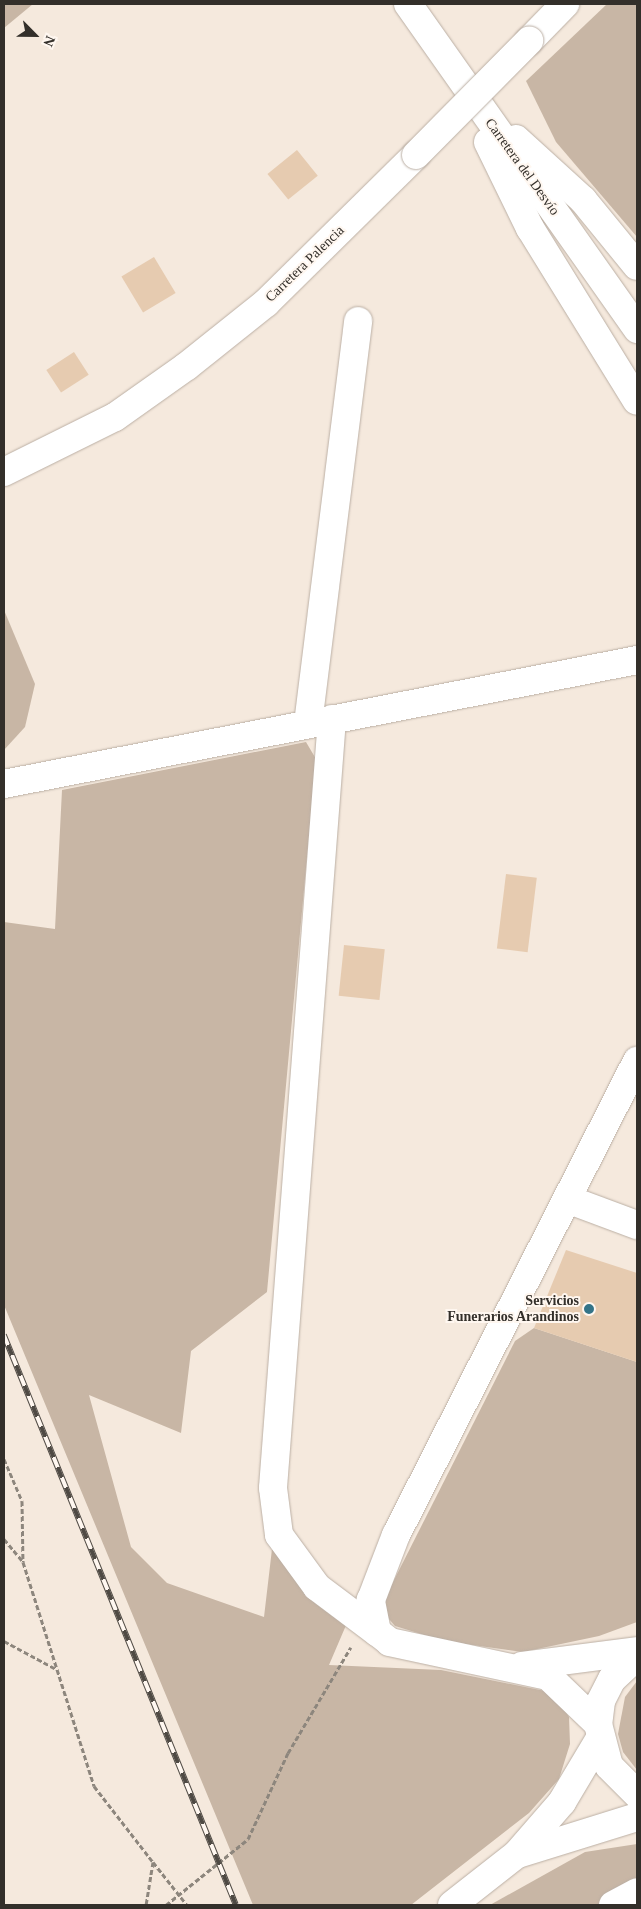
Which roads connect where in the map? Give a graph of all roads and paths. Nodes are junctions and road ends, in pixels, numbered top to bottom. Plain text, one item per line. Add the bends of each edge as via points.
1 (408, 4) edge
2 (566, 4) edge
3 (450, 64) junction
4 (473, 99) junction
5 (637, 266) edge
6 (358, 321) dead end
7 (637, 329) edge
8 (637, 401) edge
9 (4, 472) edge
10 (637, 660) edge
11 (320, 722) junction
12 (4, 784) edge
13 (637, 1061) edge
14 (567, 1199) junction
15 (637, 1225) edge
16 (4, 1459) edge
17 (4, 1539) edge
18 (23, 1562) junction
19 (371, 1628) junction
20 (4, 1641) edge
21 (637, 1651) edge
22 (637, 1656) edge
23 (517, 1666) junction
24 (57, 1669) junction
25 (598, 1732) junction
26 (637, 1794) edge
27 (637, 1817) edge
28 (517, 1854) junction
29 (152, 1862) junction
30 (637, 1892) edge
31 (179, 1896) junction
32 (146, 1905) edge
33 (166, 1905) edge
34 (187, 1905) edge
35 (452, 1905) edge
36 (613, 1905) edge

1 - 3 main road, Carretera del Desvío
2 - 9 main road, Carretera Palencia, bridge via 266,303 187,366 115,417
3 - 4 main road, Carretera del Desvío
3 - 8 main road via 530,228
4 - 5 main road via 582,200
4 - 7 main road, Carretera del Desvío
6 - 11 main road
10 - 11 main road
11 - 12 main road
11 - 19 main road via 273,1488 279,1535 317,1587
13 - 14 main road
14 - 15 main road
14 - 19 main road via 396,1534 371,1600
16 - 18 path via 22,1501
17 - 18 path
18 - 24 path
19 - 23 main road via 390,1642 427,1652
19 - 31 path via 288,1753 248,1839
20 - 24 path
21 - 23 main road
22 - 25 main road via 612,1679 602,1700
23 - 25 main road via 548,1676
24 - 29 path via 94,1786
25 - 26 main road via 609,1766
25 - 28 main road via 562,1802
27 - 28 main road
28 - 35 main road
29 - 31 path
29 - 32 path
30 - 36 main road
31 - 33 path
31 - 34 path

